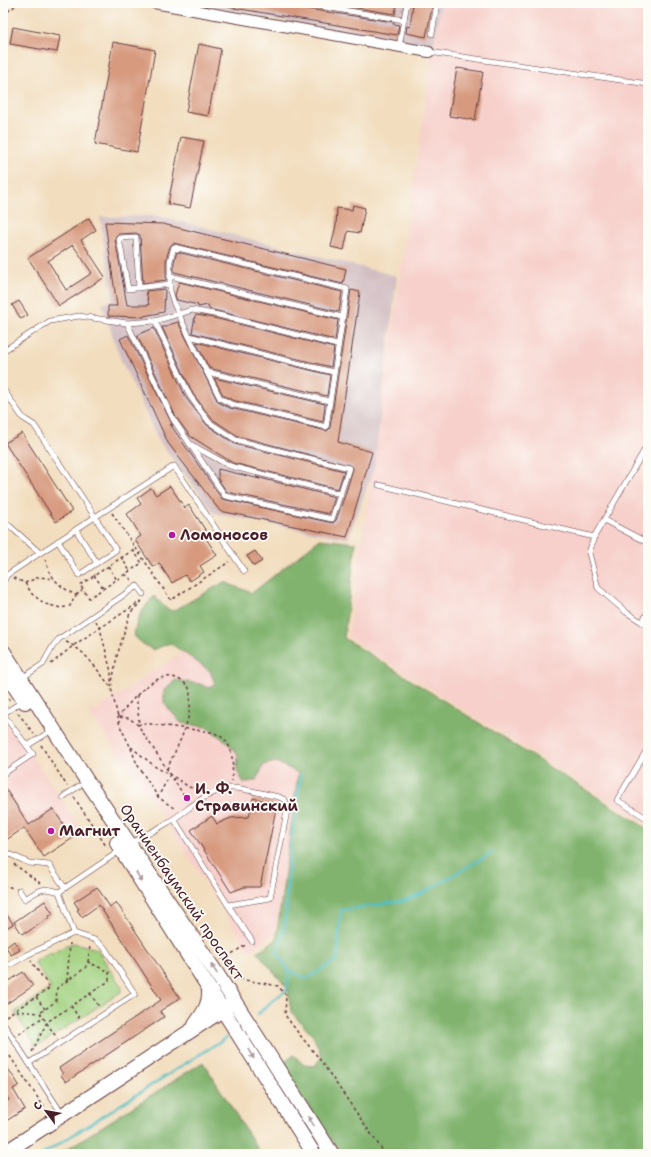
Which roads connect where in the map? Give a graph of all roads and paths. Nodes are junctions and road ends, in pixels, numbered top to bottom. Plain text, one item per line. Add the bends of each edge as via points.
1 (19, 3) edge
2 (154, 3) edge
3 (300, 3) edge
4 (407, 3) edge
5 (437, 3) edge
6 (3, 15) edge
7 (404, 20) junction
8 (432, 34) dead end
9 (398, 48) junction
10 (429, 52) joint
11 (648, 84) edge
12 (170, 276) junction
13 (170, 284) junction
14 (139, 288) junction
15 (179, 313) junction
16 (342, 317) junction
17 (155, 321) junction
18 (128, 323) junction
19 (189, 336) junction
20 (337, 345) junction
21 (3, 351) edge
22 (206, 372) junction
23 (333, 372) junction
24 (3, 389) edge
25 (330, 401) junction
26 (190, 444) junction
27 (648, 444) edge
28 (379, 485) dead end
29 (341, 494) junction
30 (96, 519) junction
31 (3, 520) edge
32 (604, 520) junction
33 (76, 530) junction
34 (594, 537) junction
35 (58, 541) junction
36 (648, 543) edge
37 (45, 549) junction
38 (142, 552) dead end
39 (40, 553) junction
40 (138, 554) junction
41 (121, 557) junction
42 (236, 558) junction
43 (97, 563) junction
44 (108, 566) junction
45 (130, 571) junction
46 (244, 571) dead end
47 (125, 574) junction
48 (7, 575) junction
49 (94, 575) junction
50 (54, 579) junction
51 (117, 580) junction
52 (3, 582) edge
53 (24, 583) junction
54 (137, 586) junction
55 (103, 588) junction
56 (83, 590) junction
57 (143, 594) dead end
58 (76, 595) junction
59 (648, 612) edge
60 (93, 616) junction
61 (642, 622) junction
62 (648, 626) edge
63 (100, 628) junction
64 (59, 639) junction
65 (74, 645) junction
66 (3, 651) edge
67 (48, 667) dead end
68 (3, 669) edge
69 (21, 678) junction
70 (111, 688) junction
71 (3, 691) edge
72 (138, 695) junction
73 (18, 703) junction
74 (118, 717) junction
75 (138, 725) junction
76 (185, 729) junction
77 (46, 734) junction
78 (27, 746) junction
79 (130, 746) junction
80 (648, 748) edge
81 (167, 769) junction
82 (3, 774) edge
83 (170, 774) junction
84 (172, 776) junction
85 (79, 787) junction
86 (232, 788) junction
87 (213, 793) junction
88 (63, 797) dead end
89 (158, 797) junction
90 (191, 807) junction
91 (182, 813) junction
92 (174, 819) junction
93 (648, 819) edge
94 (121, 850) junction
95 (3, 851) edge
96 (9, 861) dead end
97 (3, 885) edge
98 (48, 888) junction
99 (65, 888) junction
100 (18, 890) joint
101 (59, 892) junction
102 (228, 905) junction
103 (72, 933) junction
104 (91, 938) junction
105 (252, 941) dead end
106 (245, 945) dead end
107 (26, 955) junction
108 (88, 962) junction
109 (218, 962) dead end
110 (3, 970) edge
111 (228, 977) dead end
112 (67, 981) junction
113 (209, 989) junction
114 (90, 993) junction
115 (36, 997) junction
116 (235, 1002) junction
117 (71, 1006) junction
118 (45, 1009) junction
119 (223, 1010) junction
120 (15, 1011) junction
121 (40, 1013) junction
122 (104, 1014) junction
123 (3, 1018) edge
124 (44, 1018) junction
125 (3, 1022) edge
126 (46, 1022) junction
127 (84, 1027) junction
128 (190, 1031) junction
129 (239, 1035) junction
130 (13, 1038) junction
131 (60, 1042) junction
132 (3, 1046) edge
133 (28, 1062) junction
134 (44, 1107) dead end
135 (63, 1115) junction
136 (3, 1154) edge
137 (314, 1154) edge
138 (332, 1154) edge
139 (385, 1154) edge

1 - 6 path
2 - 9 street
3 - 7 lane
4 - 7 lane
5 - 8 lane
7 - 9 lane
9 - 10 street
10 - 11 lane
12 - 13 lane
12 - 16 lane
12 - 16 lane via 170,261 174,247 347,289
13 - 14 lane
13 - 15 lane via 170,291
14 - 14 lane via 136,237 118,238 128,289
15 - 17 lane
15 - 19 lane
15 - 20 lane via 192,310 219,315
16 - 20 lane
17 - 18 lane
17 - 29 lane via 190,396 209,422 236,440 349,468
18 - 21 lane via 79,316 50,322
18 - 26 lane via 172,419
19 - 22 lane
19 - 23 lane
20 - 23 lane
22 - 25 lane
22 - 25 lane via 220,398 231,404 326,427
23 - 25 lane
24 - 30 lane via 23,418 34,425
26 - 29 lane via 230,466
26 - 29 lane via 225,496 332,519
27 - 32 lane
28 - 34 lane
30 - 33 lane
30 - 40 path via 111,512
30 - 42 lane via 174,466
30 - 43 lane via 116,550
31 - 39 lane
32 - 34 lane
32 - 36 lane
33 - 35 lane
33 - 43 lane
34 - 61 lane via 590,553 598,588
35 - 37 lane
35 - 43 lane via 79,575
37 - 39 lane
37 - 50 path via 46,564
38 - 40 path
39 - 48 lane
40 - 41 path via 134,550
40 - 42 path via 170,600
40 - 45 path via 142,563
41 - 44 path
41 - 45 path
42 - 46 lane
44 - 49 path
44 - 51 path
45 - 47 path
47 - 51 path
47 - 54 path
48 - 52 lane
48 - 53 path
49 - 55 path
49 - 56 path via 80,585
50 - 53 path via 39,577
50 - 58 path via 67,591
51 - 55 path
53 - 58 path via 32,594 45,604 61,608 70,606
54 - 57 lane
54 - 60 lane
55 - 56 path via 89,598
56 - 58 path
59 - 61 lane
60 - 63 path
60 - 64 lane
61 - 62 lane
63 - 65 path
63 - 70 path via 111,672
63 - 70 path via 145,598 130,613 117,656
64 - 65 path
64 - 69 lane via 43,664
65 - 67 path
65 - 70 path
66 - 69 main road, Ораниенбаумский проспект
68 - 73 main road, Ораниенбаумский проспект
69 - 77 main road, Ораниенбаумский проспект
70 - 74 path
71 - 73 path
72 - 74 path
72 - 75 path
72 - 76 path via 161,678 168,676 180,680 189,688 190,694 190,710
73 - 77 main road, Ораниенбаумский проспект
73 - 77 path
73 - 78 lane via 3,714
74 - 75 path via 129,718
74 - 79 path
75 - 76 path via 143,723
75 - 81 path
76 - 81 path
76 - 86 path via 219,734 226,740 232,758
77 - 78 lane
77 - 85 main road, Ораниенбаумский проспект
77 - 85 path
78 - 82 lane via 33,754
79 - 83 path via 156,768
79 - 89 path via 136,764
80 - 93 lane via 617,800
81 - 83 path
83 - 84 path
83 - 89 path
84 - 87 path via 189,787
84 - 90 path
85 - 88 lane
85 - 94 main road, Ораниенбаумский проспект
85 - 94 path
86 - 87 lane
86 - 102 lane via 278,797 285,800 288,806 270,898
87 - 90 lane
89 - 91 path
90 - 91 lane
91 - 92 lane
92 - 94 lane
92 - 102 lane
94 - 99 lane
94 -> 113 main road, Ораниенбаумский проспект
116 -> 94 main road, Ораниенбаумский проспект
95 - 99 lane via 29,863 49,865
96 - 98 path
97 - 100 path
98 - 100 lane via 25,899
98 - 101 lane
99 - 101 lane
101 - 103 lane
102 - 105 lane
103 - 104 lane
103 - 107 lane
103 - 112 path
104 - 108 path
104 - 122 lane via 104,947 135,994
106 - 109 path
107 - 110 lane
107 - 115 path via 50,988
108 - 112 path via 85,968
108 - 114 path via 109,972 109,981
111 - 139 path via 278,986 283,990 286,995 285,1015 318,1057
112 - 118 path via 57,988 56,1002
113 - 119 main road, Ораниенбаумский проспект
113 - 128 main road via 208,1005
114 - 117 path
114 - 122 path
115 - 118 path
115 - 120 path
116 - 119 main road
138 -> 116 main road, Ораниенбаумский проспект
117 - 126 path
117 - 127 path
118 - 121 path
119 - 128 main road
119 - 129 main road, Ораниенбаумский проспект
120 - 121 path
120 - 123 path
121 - 124 path
122 - 127 lane
124 - 126 path
124 - 130 path
125 - 130 lane
126 - 131 path
126 - 133 path
127 - 131 lane
128 - 129 main road via 198,1027 222,1025
128 - 135 main road
129 -> 137 main road, Ораниенбаумский проспект
130 - 133 lane
131 - 133 lane
132 - 134 path
133 - 135 lane
135 - 136 main road

